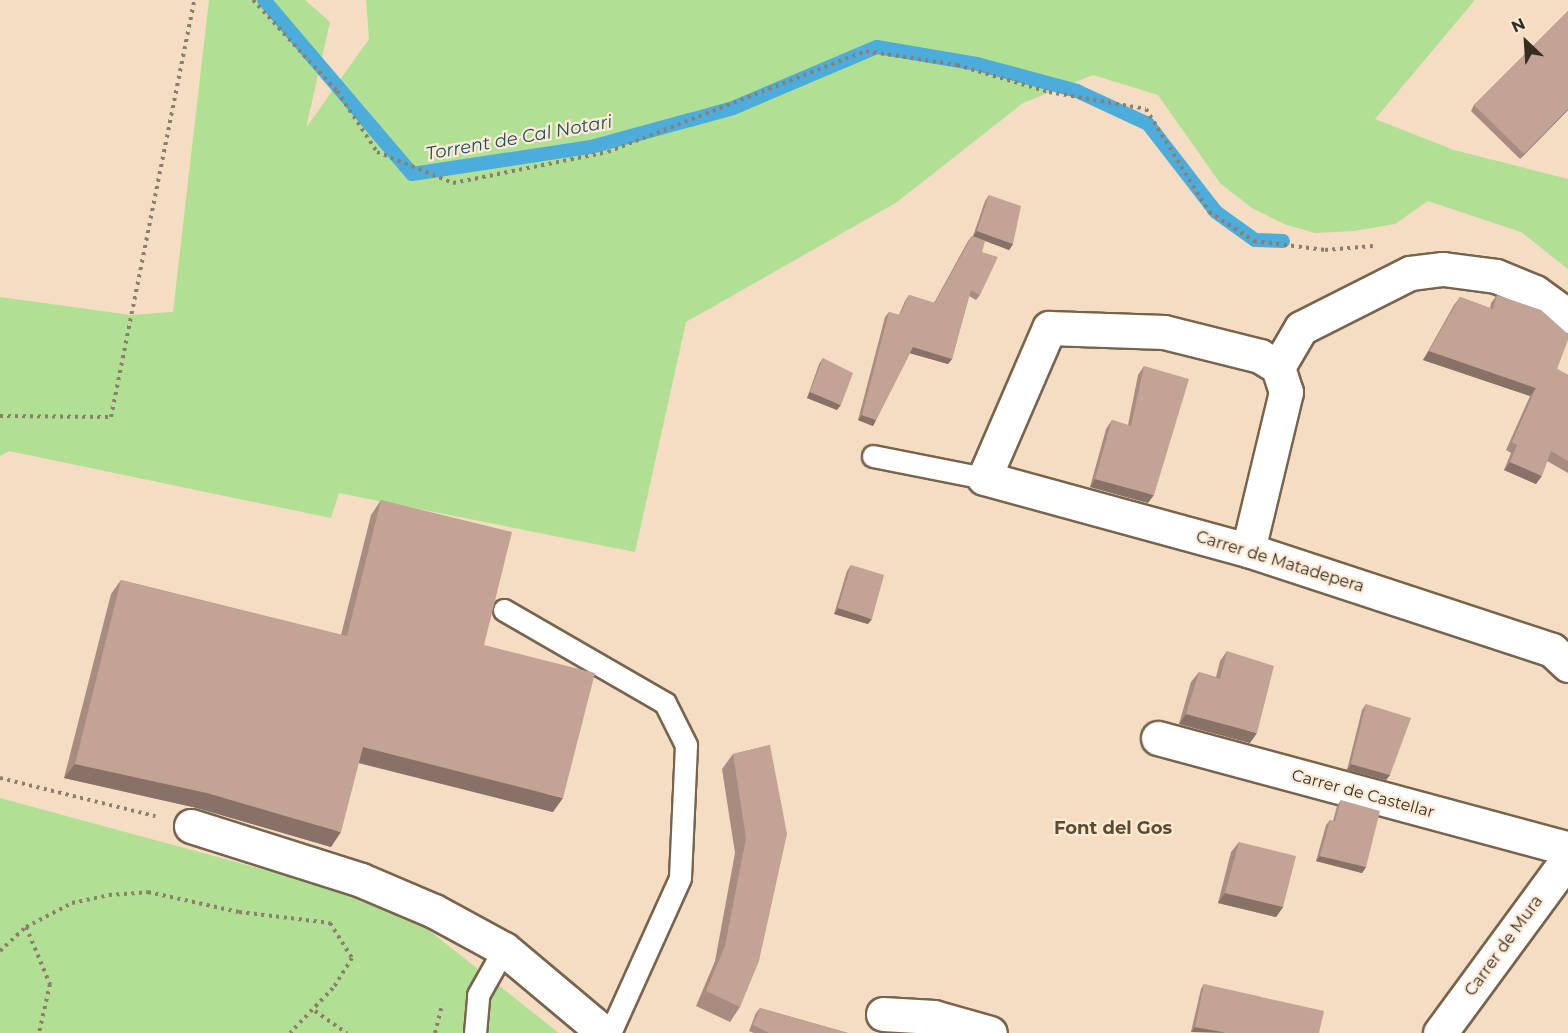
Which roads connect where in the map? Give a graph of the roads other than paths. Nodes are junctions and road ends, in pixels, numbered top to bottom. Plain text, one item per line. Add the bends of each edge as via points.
1 (1568, 316) edge
2 (1278, 367) junction
3 (873, 456) dead end
4 (984, 478) junction
5 (1248, 550) junction
6 (504, 610) dead end
7 (1568, 665) edge
8 (1158, 738) dead end
9 (191, 826) road end
10 (1568, 849) edge
11 (1568, 859) edge
12 (504, 949) junction
13 (883, 1014) dead end
14 (475, 1033) edge
15 (604, 1033) edge
16 (610, 1033) edge
17 (990, 1033) edge
18 (1440, 1033) edge

1 - 2 street via 1535,292 1496,276 1443,269 1410,273 1300,328
2 - 4 street via 1260,356 1164,332 1049,328
2 - 5 street via 1286,392
3 - 4 lane
4 - 5 street, Carrer de Matadepera
5 - 7 street, Carrer de Matadepera via 1552,650
6 - 16 lane via 665,703 686,745 680,878
8 - 10 street, Carrer de Castellar
9 - 12 street via 361,880
11 - 18 street, Carrer de Mura
12 - 14 lane via 478,995
12 - 15 street
13 - 17 street via 934,1017

